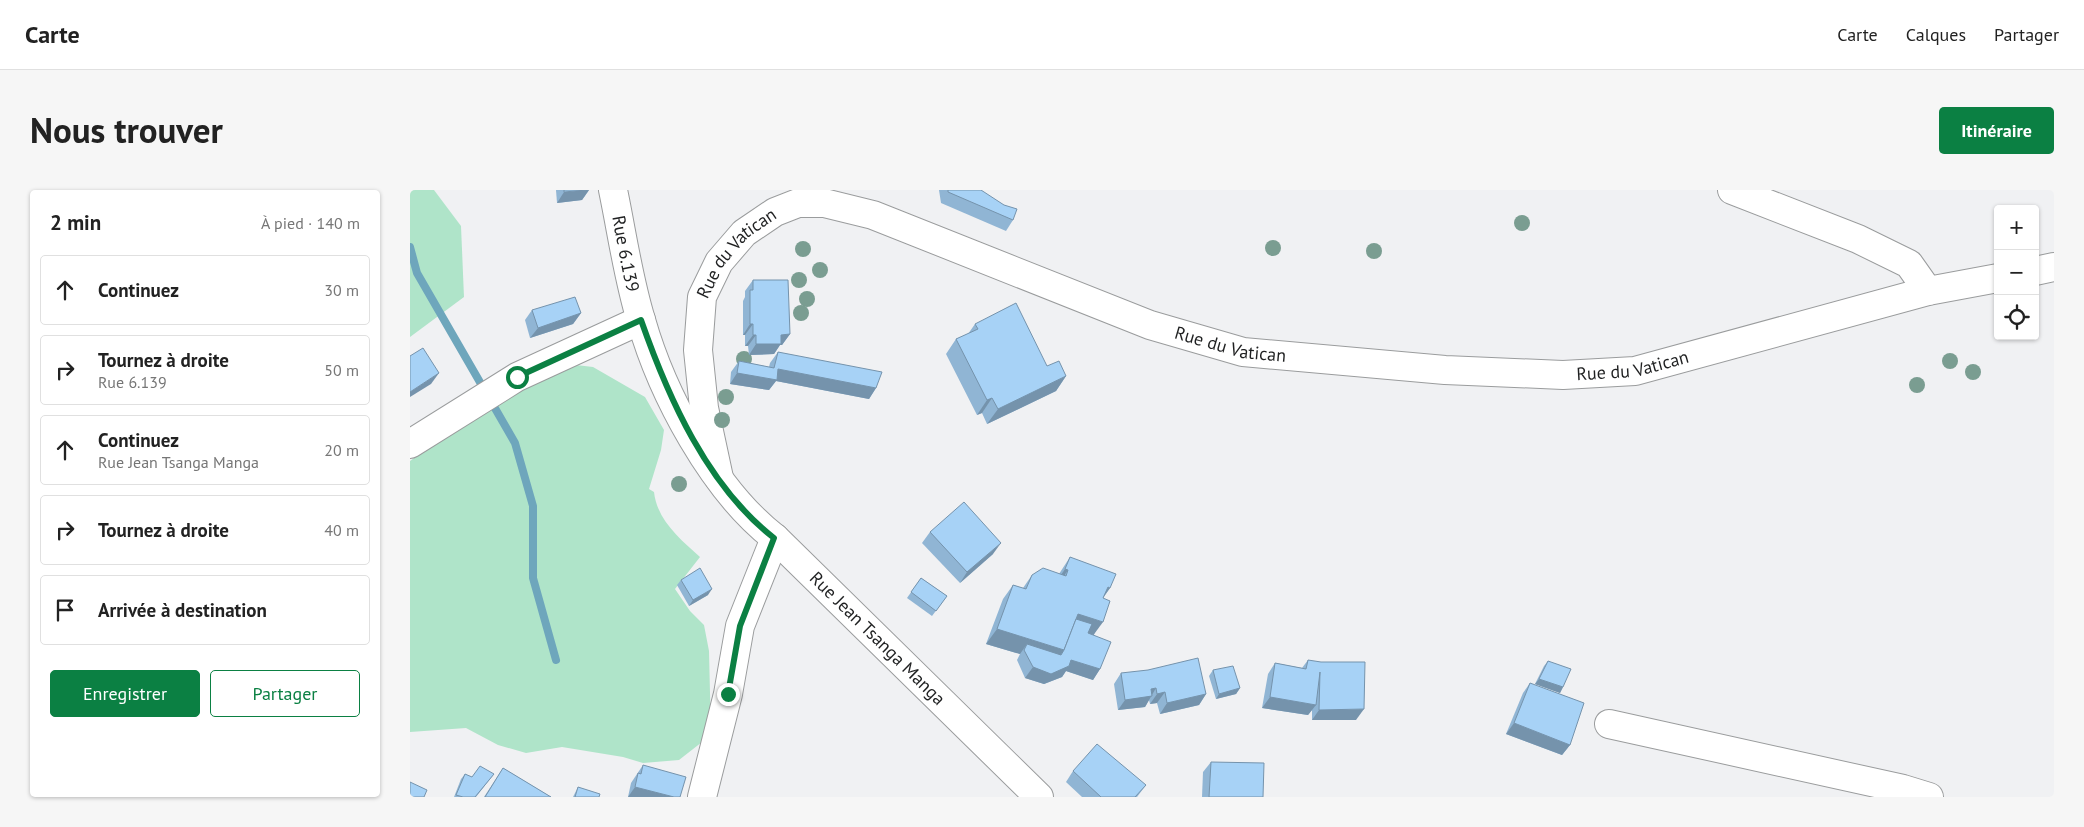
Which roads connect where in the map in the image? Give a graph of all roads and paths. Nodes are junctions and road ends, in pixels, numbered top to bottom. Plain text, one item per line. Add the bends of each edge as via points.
1 (613, 190) edge
2 (1732, 190) edge
3 (2054, 267) edge
4 (2039, 270) edge
5 (1994, 279) edge
6 (1928, 291) junction
7 (641, 320) junction
8 (410, 444) edge
9 (719, 478) junction
10 (774, 538) junction
11 (1608, 724) dead end
12 (702, 797) edge
13 (1039, 797) edge
14 (1929, 797) edge

1 - 7 street, Rue 6.139
2 - 6 street via 1858,239 1909,264
3 - 4 street
5 - 6 street, Rue du Vatican
6 - 9 street, Rue du Vatican via 1635,371 1564,375 1445,370 1243,352 1150,325 873,215 824,203 798,203 775,212 744,234 718,262 702,298 698,350 704,408
7 - 8 street via 517,377
7 - 9 street, Rue 6.139 via 682,420
9 - 10 street, Rue Jean Tsanga Manga via 755,523
10 - 12 street via 740,626 728,694
10 - 13 street, Rue Jean Tsanga Manga
11 - 14 street

